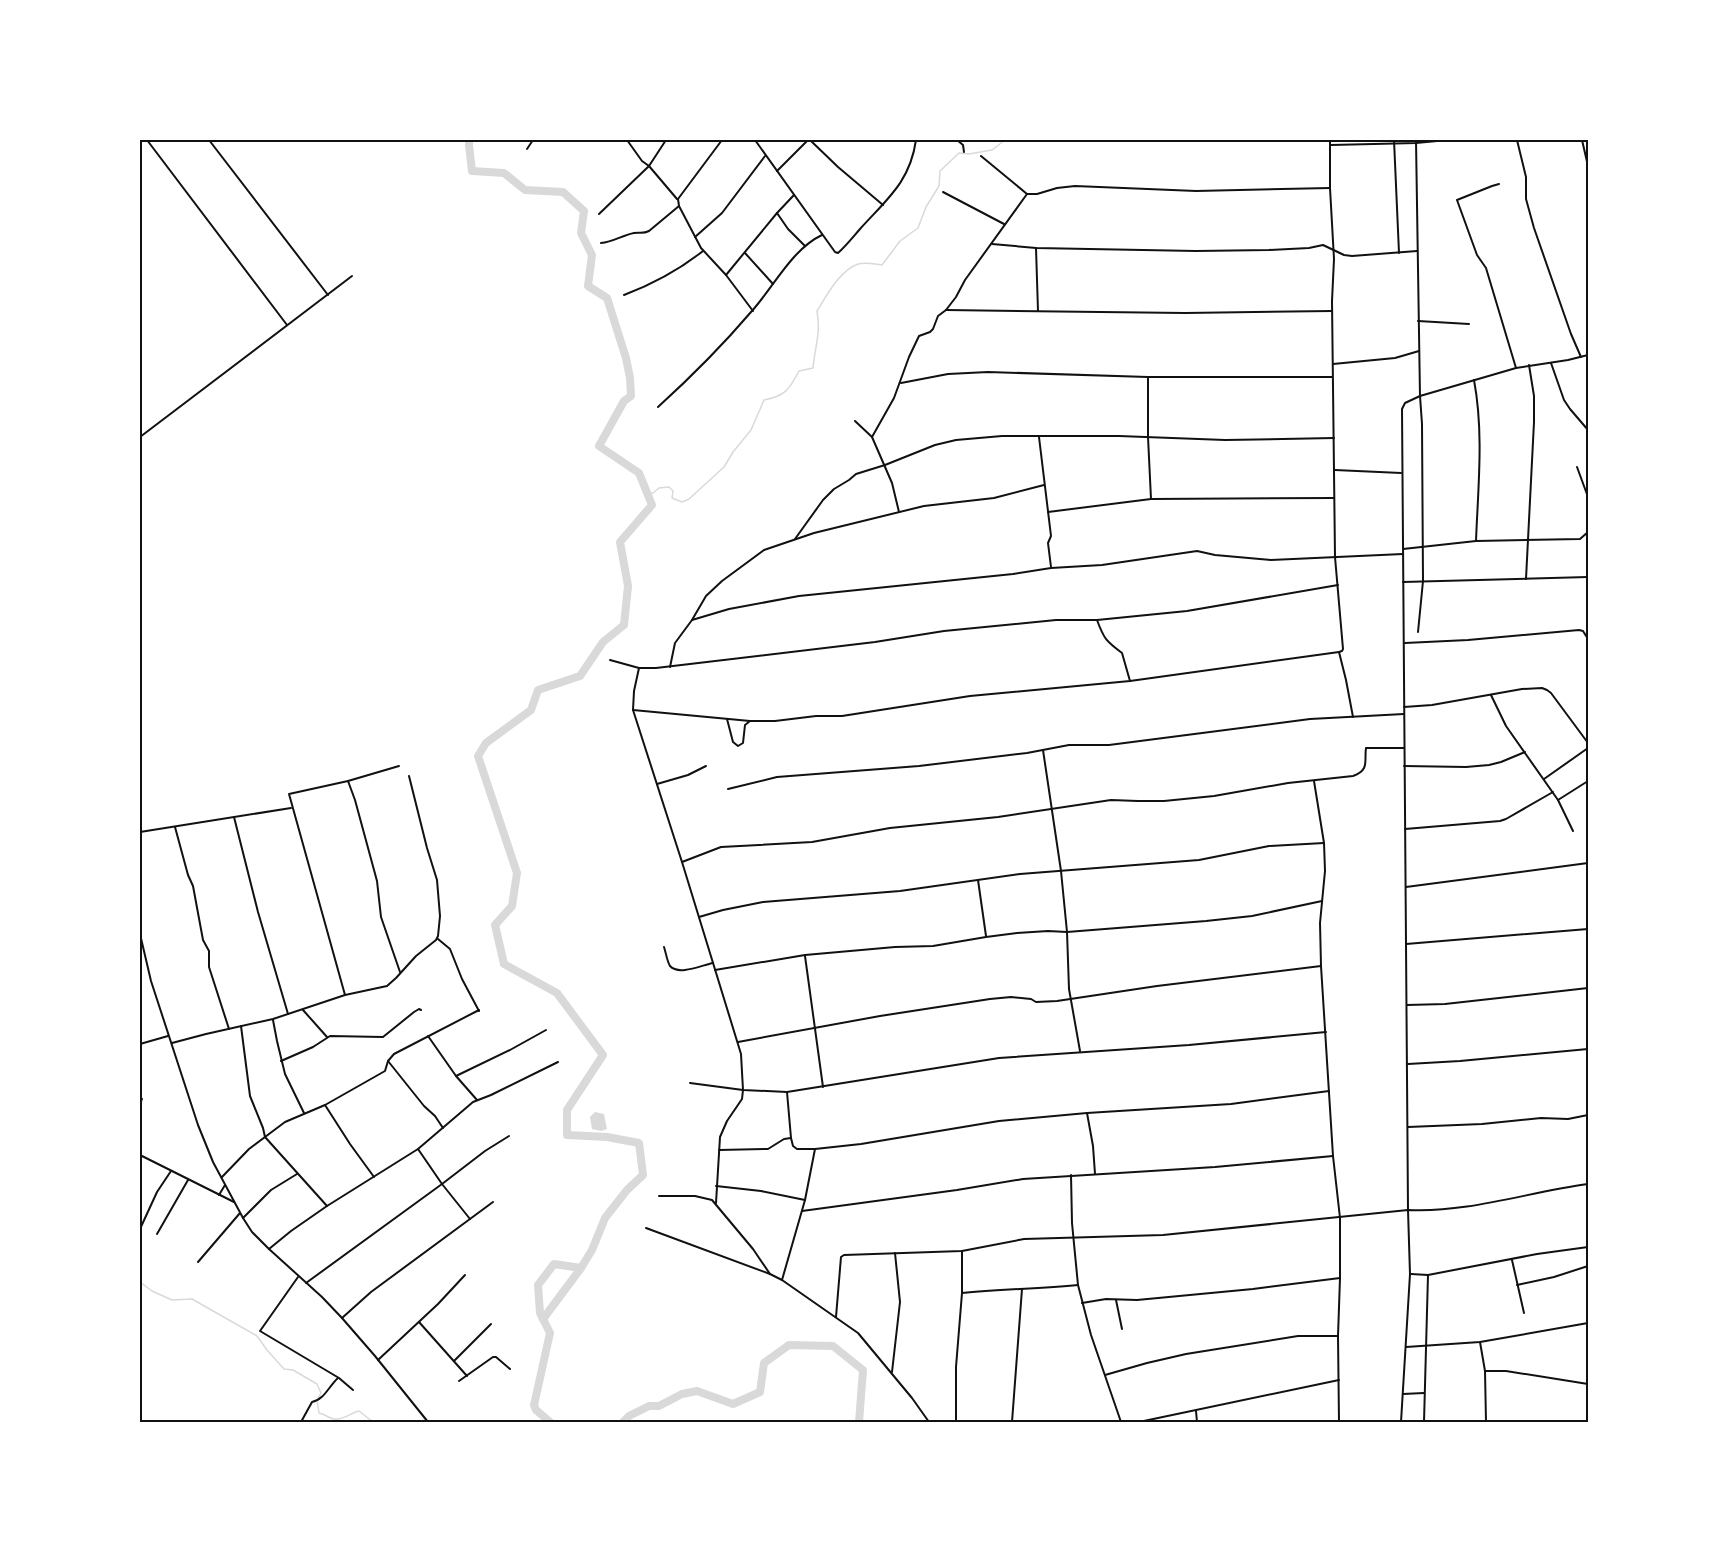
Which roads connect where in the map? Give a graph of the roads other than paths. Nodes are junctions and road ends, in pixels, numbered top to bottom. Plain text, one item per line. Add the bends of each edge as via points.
1 (147, 140) edge
2 (209, 140) edge
3 (534, 140) edge
4 (627, 140) edge
5 (666, 140) edge
6 (722, 140) edge
7 (755, 140) edge
8 (809, 140) edge
9 (916, 140) edge
10 (957, 140) edge
11 (1330, 140) edge
12 (1448, 140) edge
13 (1517, 140) edge
14 (1582, 140) edge
15 (1394, 141) edge
16 (1416, 141) edge
17 (1330, 145) junction
18 (527, 149) dead end
19 (964, 152) dead end
20 (765, 156) junction
21 (981, 156) dead end
22 (649, 166) junction
23 (1588, 166) edge
24 (777, 171) junction
25 (1499, 184) dead end
26 (1330, 188) junction
27 (943, 192) dead end
28 (1028, 194) junction
29 (794, 195) junction
30 (678, 199) junction
31 (883, 205) junction
32 (679, 206) junction
33 (777, 213) junction
34 (599, 214) dead end
35 (1005, 225) junction
36 (822, 235) junction
37 (695, 237) junction
38 (601, 243) dead end
39 (992, 244) junction
40 (805, 246) junction
41 (1036, 248) junction
42 (1334, 250) junction
43 (703, 251) junction
44 (1417, 251) junction
45 (744, 252) junction
46 (1398, 253) junction
47 (726, 275) junction
48 (352, 276) dead end
49 (773, 284) junction
50 (328, 295) junction
51 (624, 295) dead end
52 (946, 310) junction
53 (753, 311) junction
54 (1038, 311) junction
55 (1332, 311) junction
56 (1418, 321) junction
57 (1469, 324) dead end
58 (287, 325) junction
59 (1419, 351) junction
60 (1588, 355) edge
61 (1581, 357) junction
62 (1551, 363) junction
63 (1333, 364) junction
64 (1529, 365) junction
65 (1516, 368) junction
66 (1148, 377) junction
67 (1333, 377) junction
68 (1474, 380) junction
69 (901, 383) junction
70 (1420, 396) junction
71 (658, 407) dead end
72 (855, 421) dead end
73 (1588, 430) edge
74 (140, 437) edge
75 (872, 437) junction
76 (1040, 437) junction
77 (1148, 437) junction
78 (1334, 438) junction
79 (885, 465) junction
80 (1577, 468) dead end
81 (1335, 470) junction
82 (1401, 473) junction
83 (1044, 485) junction
84 (1588, 497) edge
85 (1334, 498) junction
86 (1151, 499) junction
87 (899, 512) junction
88 (1048, 512) junction
89 (1588, 532) edge
90 (795, 539) junction
91 (1529, 540) junction
92 (1476, 541) junction
93 (1422, 547) junction
94 (1403, 549) junction
95 (1403, 554) junction
96 (1335, 557) junction
97 (1051, 568) junction
98 (1588, 577) edge
99 (1526, 579) junction
100 (1423, 581) junction
101 (1403, 582) junction
102 (1338, 585) junction
103 (692, 620) junction
104 (1097, 620) junction
105 (1418, 632) dead end
106 (1588, 639) edge
107 (1403, 643) junction
108 (1339, 652) junction
109 (610, 660) dead end
110 (670, 666) junction
111 (639, 668) junction
112 (1130, 681) junction
113 (1491, 695) junction
114 (1404, 707) junction
115 (633, 710) junction
116 (1404, 714) junction
117 (1353, 717) junction
118 (727, 719) junction
119 (750, 721) junction
120 (1588, 743) edge
121 (1404, 748) junction
122 (1588, 748) edge
123 (1043, 750) junction
124 (1525, 752) junction
125 (399, 766) dead end
126 (706, 766) dead end
127 (1404, 766) junction
128 (409, 776) dead end
129 (1544, 779) junction
130 (348, 781) junction
131 (1314, 781) junction
132 (1588, 781) edge
133 (657, 784) junction
134 (728, 789) dead end
135 (1553, 792) junction
136 (1558, 800) junction
137 (292, 808) junction
138 (1052, 809) junction
139 (234, 817) junction
140 (175, 827) junction
141 (1405, 829) junction
142 (1573, 831) dead end
143 (140, 832) edge
144 (1324, 843) junction
145 (682, 862) junction
146 (1588, 863) edge
147 (1061, 871) junction
148 (978, 880) junction
149 (1406, 887) junction
150 (1322, 901) junction
151 (699, 916) junction
152 (1588, 929) edge
153 (1066, 932) junction
154 (140, 934) edge
155 (986, 937) junction
156 (438, 939) junction
157 (1406, 944) junction
158 (664, 947) dead end
159 (142, 953) edge
160 (805, 955) junction
161 (713, 963) junction
162 (1321, 966) junction
163 (715, 970) junction
164 (400, 973) junction
165 (1588, 988) edge
166 (345, 995) junction
167 (1071, 999) junction
168 (1407, 1005) junction
169 (303, 1010) junction
170 (421, 1010) dead end
171 (288, 1014) junction
172 (273, 1019) junction
173 (241, 1026) junction
174 (816, 1027) junction
175 (228, 1029) junction
176 (546, 1030) dead end
177 (1326, 1032) junction
178 (168, 1036) junction
179 (428, 1036) junction
180 (327, 1037) junction
181 (738, 1042) junction
182 (140, 1044) edge
183 (172, 1044) junction
184 (1588, 1050) edge
185 (1081, 1052) junction
186 (281, 1061) junction
187 (388, 1061) junction
188 (558, 1062) dead end
189 (1408, 1064) junction
190 (456, 1076) junction
191 (690, 1083) dead end
192 (823, 1087) junction
193 (743, 1090) junction
194 (1329, 1091) junction
195 (787, 1092) junction
196 (142, 1099) dead end
197 (477, 1100) junction
198 (140, 1104) edge
199 (325, 1106) junction
200 (304, 1113) junction
201 (1087, 1113) junction
202 (1588, 1115) edge
203 (1408, 1127) junction
204 (443, 1129) junction
205 (509, 1136) dead end
206 (265, 1137) junction
207 (791, 1138) junction
208 (418, 1149) junction
209 (815, 1149) junction
210 (719, 1150) junction
211 (140, 1155) edge
212 (1333, 1156) junction
213 (171, 1171) junction
214 (297, 1174) junction
215 (1095, 1174) junction
216 (1071, 1175) junction
217 (222, 1177) junction
218 (374, 1177) junction
219 (188, 1179) junction
220 (442, 1184) junction
221 (1588, 1184) edge
222 (225, 1185) junction
223 (716, 1186) junction
224 (219, 1195) junction
225 (659, 1196) dead end
226 (806, 1200) junction
227 (493, 1202) dead end
228 (235, 1203) junction
229 (716, 1203) junction
230 (327, 1206) junction
231 (802, 1210) junction
232 (1408, 1210) junction
233 (240, 1213) junction
234 (243, 1218) junction
235 (1340, 1218) junction
236 (471, 1219) junction
237 (140, 1228) edge
238 (646, 1228) dead end
239 (157, 1234) dead end
240 (1074, 1238) junction
241 (1588, 1247) edge
242 (269, 1249) junction
243 (962, 1251) junction
244 (895, 1253) junction
245 (1512, 1260) junction
246 (198, 1262) dead end
247 (1588, 1266) edge
248 (770, 1274) junction
249 (1410, 1274) junction
250 (465, 1275) dead end
251 (1428, 1275) junction
252 (298, 1277) junction
253 (1340, 1278) junction
254 (782, 1280) junction
255 (306, 1283) junction
256 (1078, 1285) junction
257 (1517, 1286) junction
258 (1022, 1289) junction
259 (962, 1293) junction
260 (1116, 1300) junction
261 (1082, 1304) junction
262 (1524, 1313) dead end
263 (836, 1317) junction
264 (342, 1318) junction
265 (419, 1322) junction
266 (1588, 1323) edge
267 (491, 1324) dead end
268 (1122, 1329) dead end
269 (1338, 1336) junction
270 (1480, 1342) junction
271 (1406, 1347) junction
272 (1425, 1347) junction
273 (378, 1360) junction
274 (454, 1361) junction
275 (510, 1369) dead end
276 (1485, 1371) junction
277 (892, 1373) junction
278 (467, 1376) junction
279 (1105, 1376) junction
280 (339, 1378) junction
281 (1339, 1380) junction
282 (459, 1381) dead end
283 (1588, 1384) edge
284 (352, 1390) dead end
285 (1424, 1393) junction
286 (1403, 1394) junction
287 (1196, 1411) junction
288 (301, 1422) edge
289 (428, 1422) edge
290 (929, 1422) edge
291 (956, 1422) edge
292 (1012, 1422) edge
293 (1121, 1422) edge
294 (1139, 1422) edge
295 (1197, 1422) edge
296 (1339, 1422) edge
297 (1401, 1422) edge
298 (1424, 1422) edge
299 (1486, 1422) edge

1 - 58 street
2 - 50 street
3 - 18 street
4 - 22 street
5 - 22 street
6 - 30 street
7 - 20 street
8 - 24 street
8 - 31 street
9 - 31 street via 904,177
10 - 19 street
11 - 17 street
12 - 16 street
13 - 61 street via 1534,228
14 - 23 street
15 - 16 street
15 - 17 street
15 - 46 street
16 - 44 street
17 - 26 street
20 - 24 street
20 - 37 street via 722,213
21 - 28 street
22 - 30 street
22 - 34 street
24 - 29 street
25 - 65 street via 1457,200 1477,255 1486,268
26 - 28 street via 1196,191 1075,186
26 - 42 street
27 - 35 street
28 - 35 street
29 - 33 street
29 - 36 street
30 - 32 street
31 - 36 street via 838,253
32 - 37 street
32 - 38 street via 643,234
33 - 40 street
33 - 45 street
35 - 39 street
36 - 40 street
37 - 43 street
39 - 41 street
39 - 52 street
40 - 49 street
41 - 42 street via 1217,251 1323,245
41 - 54 street
42 - 46 street via 1352,256
42 - 55 street
43 - 47 street
43 - 51 street via 655,282
44 - 46 street
44 - 56 street
45 - 47 street
45 - 49 street
47 - 53 street
48 - 50 street
49 - 53 street
50 - 58 street
52 - 54 street
52 - 69 street via 930,332 920,336
53 - 71 street
54 - 55 street
55 - 63 street
56 - 57 street
56 - 59 street
58 - 74 street
59 - 63 street via 1395,358
59 - 70 street
60 - 61 street
61 - 62 street
62 - 64 street
62 - 73 street via 1564,400
63 - 67 street
64 - 65 street
64 - 91 street via 1534,396
65 - 68 street
66 - 67 street
66 - 69 street via 988,372 948,374
66 - 77 street
67 - 78 street
68 - 70 street
68 - 92 street via 1480,429
69 - 75 street
70 - 82 street via 1402,406
70 - 93 street
72 - 75 street
75 - 79 street
76 - 77 street
76 - 79 street via 956,440
76 - 83 street
77 - 78 street
77 - 86 street
78 - 81 street
79 - 87 street
79 - 90 street via 856,474 834,489
80 - 84 street
81 - 82 street
81 - 85 street
82 - 94 street
83 - 87 street via 994,498
83 - 88 street
85 - 86 street
85 - 96 street
86 - 88 street
87 - 90 street
88 - 97 street
89 - 91 street via 1580,539
90 - 103 street via 764,550 722,581 706,596
91 - 92 street
91 - 99 street
92 - 93 street
93 - 94 street
93 - 100 street
94 - 95 street
95 - 96 street
95 - 101 street
96 - 97 street via 1271,560 1197,551
96 - 102 street
97 - 103 street via 774,599
98 - 99 street
99 - 100 street
100 - 101 street
100 - 105 street
101 - 107 street
102 - 104 street via 1187,611
102 - 108 street via 1343,649
103 - 110 street via 675,643
104 - 110 street via 944,631
104 - 112 street via 1110,644 1122,652
106 - 107 street via 1579,630
107 - 114 street
108 - 112 street
108 - 117 street
109 - 111 street
110 - 111 street
111 - 115 street
112 - 119 street via 970,696 843,716
113 - 114 street
113 - 120 street via 1547,690
113 - 124 street
114 - 116 street
115 - 118 street
115 - 133 street
116 - 117 street
116 - 121 street
117 - 123 street
118 - 119 street
118 - 119 street via 738,747
121 - 127 street
121 - 131 street via 1366,748 1366,764 1360,774
122 - 129 street
123 - 134 street via 919,766 777,777
123 - 138 street
124 - 127 street via 1494,764
124 - 129 street
125 - 130 street
126 - 133 street
127 - 141 street
128 - 156 street via 437,880
129 - 135 street
130 - 137 street via 289,794
130 - 164 street via 377,881 381,917
131 - 138 street via 1214,796 1164,801 1111,800
131 - 144 street
132 - 136 street
133 - 145 street
135 - 136 street
135 - 141 street via 1500,821
136 - 142 street
137 - 139 street
137 - 166 street
138 - 145 street via 901,826 812,842 721,848
138 - 147 street
139 - 140 street
139 - 171 street
140 - 143 street
140 - 175 street
141 - 149 street
144 - 147 street via 1269,846 1199,860
144 - 150 street
145 - 151 street
146 - 149 street
147 - 148 street
147 - 153 street
148 - 151 street via 900,891 763,902
148 - 155 street
149 - 157 street
150 - 153 street via 1252,916
150 - 162 street
151 - 161 street
152 - 157 street
153 - 155 street
153 - 167 street
154 - 159 street
155 - 160 street via 933,946
156 - 164 street
156 - 179 street via 450,949 479,1010
157 - 168 street
158 - 161 street via 671,967 681,971
159 - 178 street
160 - 163 street
160 - 174 street
161 - 163 street
162 - 167 street
162 - 177 street
163 - 181 street
164 - 166 street via 387,986
165 - 168 street
166 - 169 street
167 - 174 street via 1036,1002 999,998
167 - 185 street
168 - 189 street
169 - 171 street
169 - 180 street
170 - 180 street via 382,1038
171 - 172 street
172 - 173 street
172 - 186 street
173 - 175 street
173 - 206 street via 250,1096
174 - 181 street
174 - 192 street
175 - 183 street
176 - 190 street
177 - 185 street
177 - 194 street
178 - 182 street
178 - 183 street
179 - 187 street via 394,1053
179 - 190 street
180 - 186 street
181 - 193 street
183 - 217 street via 198,1125
184 - 189 street
185 - 192 street via 999,1058
186 - 200 street
187 - 199 street via 387,1070
187 - 204 street
188 - 197 street
189 - 203 street
190 - 197 street
191 - 193 street
192 - 195 street
193 - 195 street
193 - 210 street via 742,1099 720,1137
194 - 201 street via 1231,1104
194 - 212 street
195 - 207 street
196 - 198 street
197 - 204 street
199 - 200 street
199 - 218 street
200 - 206 street
201 - 209 street via 999,1121
201 - 215 street
202 - 203 street
203 - 232 street
204 - 208 street
205 - 220 street
206 - 214 street
206 - 217 street
207 - 209 street via 794,1148
207 - 210 street via 768,1149
208 - 218 street
208 - 220 street
209 - 226 street
210 - 223 street
211 - 213 street
212 - 215 street
212 - 235 street
213 - 219 street
213 - 237 street
214 - 230 street
214 - 234 street via 271,1190
215 - 216 street
216 - 231 street
216 - 240 street
217 - 222 street
218 - 230 street
219 - 224 street
219 - 239 street
220 - 236 street
220 - 255 street
221 - 232 street via 1471,1207
222 - 224 street
222 - 228 street
223 - 226 street
223 - 229 street
224 - 228 street
225 - 229 street via 702,1197
226 - 231 street
227 - 236 street
228 - 233 street
229 - 248 street
230 - 242 street
231 - 254 street
232 - 235 street
232 - 249 street
233 - 234 street
233 - 246 street
234 - 242 street
235 - 240 street via 1174,1234
235 - 253 street
236 - 264 street
238 - 248 street
240 - 243 street via 1017,1239
240 - 256 street
241 - 245 street
242 - 252 street
243 - 244 street
243 - 259 street
244 - 263 street via 842,1256
244 - 277 street via 900,1302
245 - 251 street
245 - 257 street
247 - 257 street
248 - 254 street
249 - 251 street
249 - 271 street
250 - 265 street
251 - 272 street
252 - 255 street
252 - 280 street via 260,1330
253 - 260 street
253 - 269 street
254 - 263 street
255 - 264 street
256 - 258 street
256 - 261 street
257 - 262 street
258 - 259 street
258 - 292 street
259 - 291 street
260 - 261 street
260 - 268 street
261 - 279 street
263 - 277 street via 858,1333
264 - 273 street
265 - 273 street
265 - 274 street
266 - 270 street
267 - 274 street
269 - 279 street via 1287,1337 1186,1354
269 - 281 street
270 - 272 street
270 - 276 street
271 - 272 street
271 - 286 street
272 - 285 street
273 - 289 street
274 - 278 street
275 - 278 street via 493,1357
276 - 283 street
276 - 299 street
277 - 290 street
278 - 282 street
279 - 293 street
280 - 284 street
280 - 288 street via 311,1404
281 - 287 street
281 - 296 street
285 - 286 street
285 - 298 street
286 - 297 street
287 - 294 street
287 - 295 street

